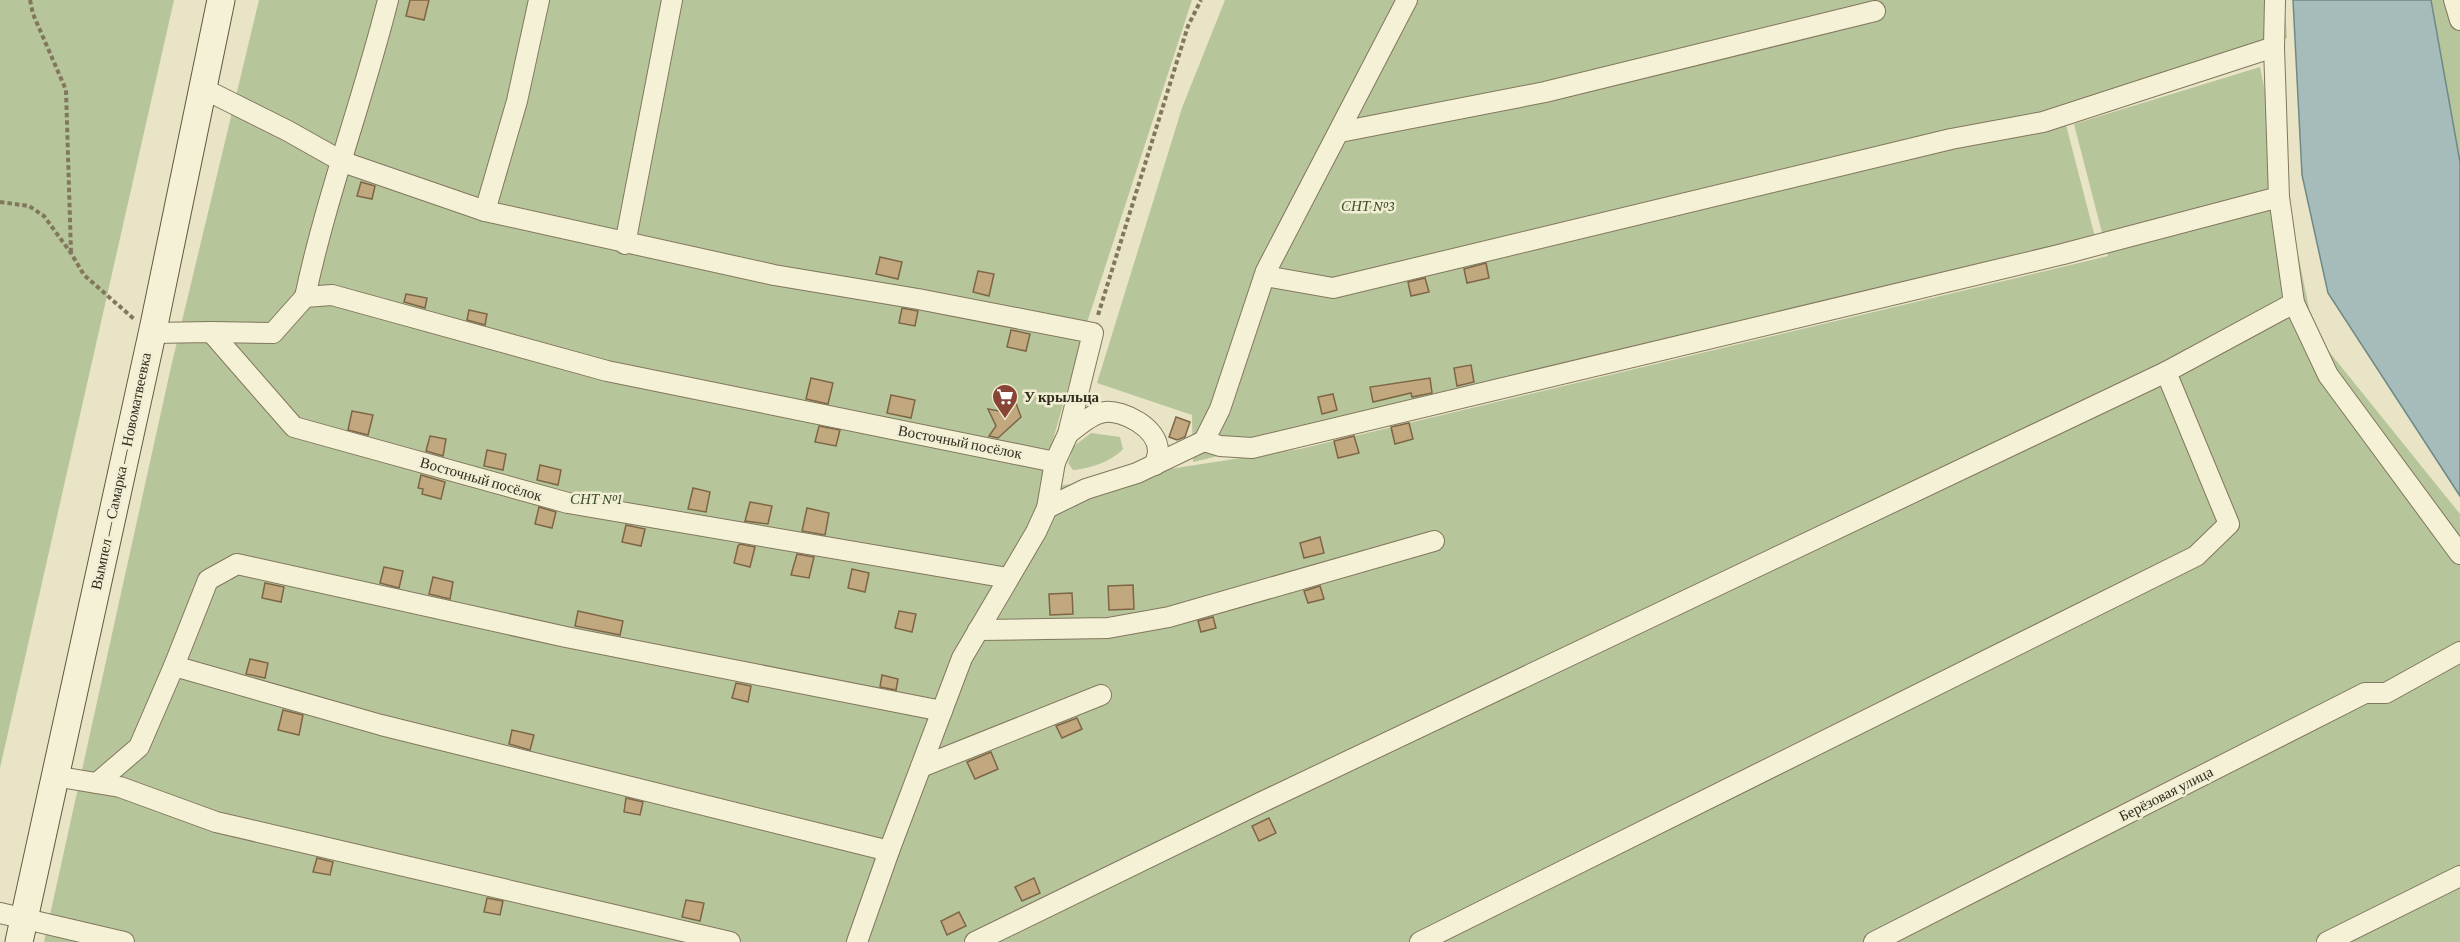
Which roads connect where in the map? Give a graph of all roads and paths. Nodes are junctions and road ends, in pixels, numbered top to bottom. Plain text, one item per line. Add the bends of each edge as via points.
1 (30, 0) edge
2 (221, 0) edge
3 (388, 0) edge
4 (539, 0) edge
5 (672, 0) edge
6 (1200, 0) edge
7 (1407, 0) edge
8 (2276, 0) edge
9 (2454, 0) edge
10 (1875, 11) dead end
11 (2460, 20) edge
12 (2274, 46) junction
13 (202, 88) junction
14 (1340, 132) junction
15 (343, 162) junction
16 (2279, 198) junction
17 (0, 202) edge
18 (485, 210) junction
19 (625, 244) junction
20 (71, 253) junction
21 (1264, 276) junction
22 (305, 297) junction
23 (2294, 303) junction
24 (211, 332) junction
25 (151, 333) junction
26 (1092, 333) junction
27 (2166, 372) junction
28 (1068, 434) junction
29 (1204, 441) junction
30 (1055, 462) junction
31 (1155, 465) junction
32 (1047, 508) junction
33 (1434, 541) dead end
34 (2460, 554) edge
35 (1008, 578) junction
36 (978, 630) junction
37 (2460, 652) edge
38 (174, 666) junction
39 (1101, 695) dead end
40 (942, 711) junction
41 (921, 767) junction
42 (54, 776) junction
43 (97, 783) junction
44 (889, 851) junction
45 (2460, 876) edge
46 (14, 925) edge
47 (124, 942) edge
48 (730, 942) edge
49 (857, 942) edge
50 (975, 942) edge
51 (1420, 942) edge
52 (1874, 942) edge
53 (2327, 942) edge

1 - 20 path via 66,90
2 - 13 main road, Вымпел — Самарка — Новоматвеевка
3 - 15 street
4 - 18 street via 517,101
5 - 19 street
6 - 26 path
7 - 14 street
8 - 12 street
9 - 11 street
10 - 14 street via 1545,92
12 - 16 street
12 - 21 street via 2043,122 1951,139 1333,288
13 - 15 street
13 - 25 main road, Вымпел — Самарка — Новоматвеевка
14 - 21 street
15 - 18 street
15 - 22 street via 316,244
16 - 23 street
16 - 29 street via 2063,254 1252,448
17 - 20 path via 29,206 44,216
18 - 19 street
19 - 26 street via 774,276 918,298
20 - 25 path via 84,275
21 - 29 street via 1220,409
22 - 24 street via 273,333
22 - 30 street, Восточный посёлок via 332,295 607,371
23 - 27 street
23 - 34 street via 2328,375
24 - 25 street
24 - 35 street, Восточный посёлок via 294,427 568,503
25 - 42 main road, Вымпел — Самарка — Новоматвеевка
26 - 28 street
27 - 50 street
27 - 51 street via 2229,524 2196,556
28 - 30 street
28 - 31 street via 1102,412 1119,413 1145,426 1154,437 1159,449
29 - 31 street
30 - 32 street
31 - 32 street via 1086,489
32 - 35 street
33 - 36 street via 1169,616 1108,628
35 - 36 street
36 - 40 street via 962,658
37 - 52 street, Берёзовая улица via 2386,693 2366,693
38 - 40 street via 208,580 237,564 566,637
38 - 43 street via 139,747
38 - 44 street via 381,725
39 - 41 street
40 - 41 street
41 - 44 street
42 - 43 street
42 - 46 main road, Вымпел — Самарка — Новоматвеевка
43 - 48 street via 216,822
44 - 49 street
45 - 53 street
46 - 47 street

